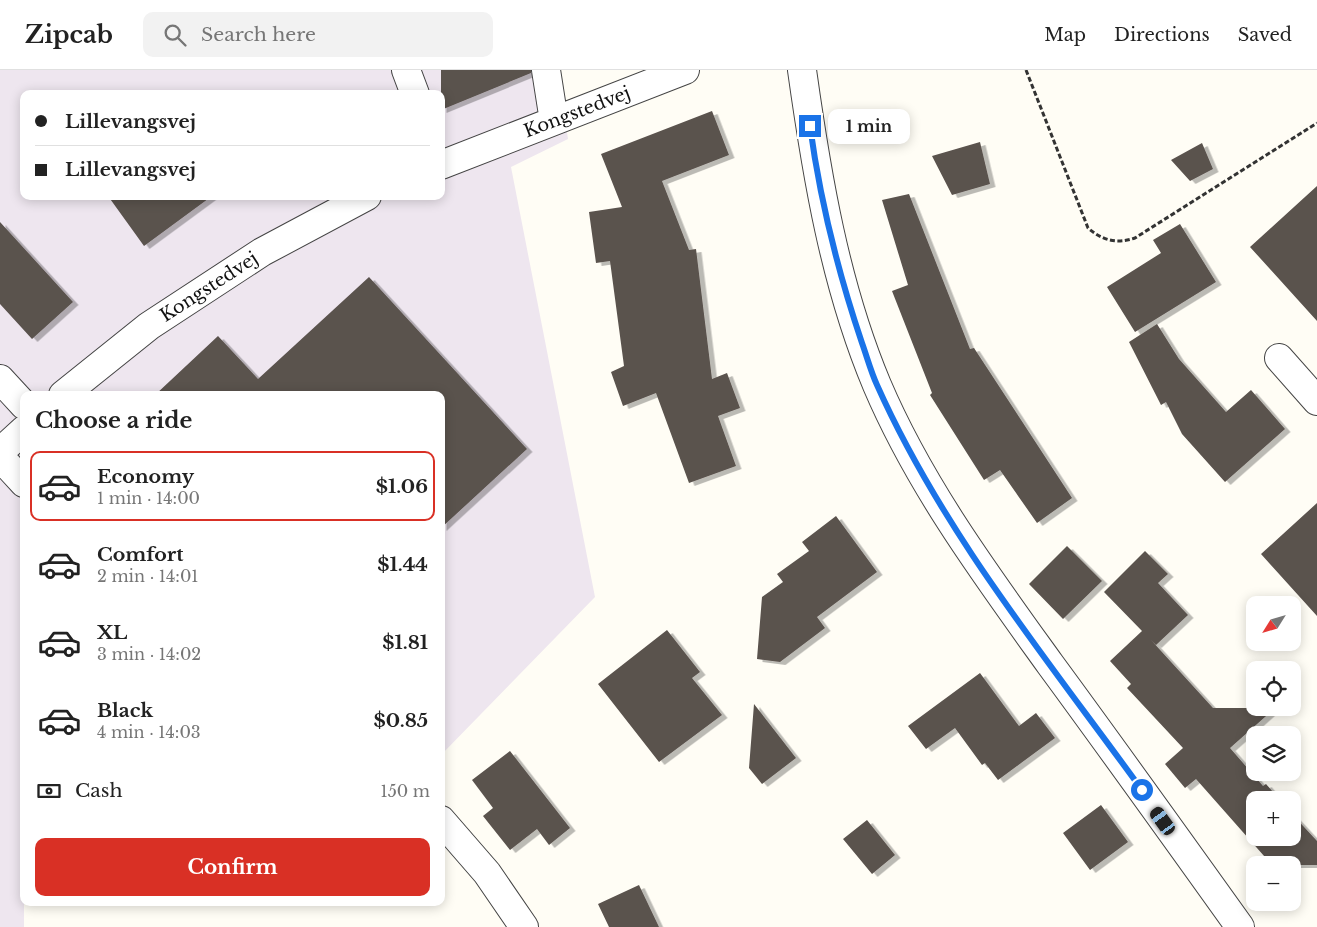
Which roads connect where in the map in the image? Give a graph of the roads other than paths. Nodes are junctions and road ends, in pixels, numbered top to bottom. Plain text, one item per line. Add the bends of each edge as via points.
1 (406, 70) edge
2 (546, 70) edge
3 (685, 70) edge
4 (802, 70) edge
5 (414, 90) edge
6 (554, 121) junction
7 (445, 162) edge
8 (360, 200) edge
9 (1279, 358) dead end
10 (0, 379) edge
11 (67, 391) edge
12 (20, 401) edge
13 (1317, 401) edge
14 (20, 434) edge
15 (0, 452) edge
16 (0, 457) edge
17 (20, 479) edge
18 (445, 825) edge
19 (524, 927) edge
20 (1240, 927) edge

1 - 5 street
2 - 6 street
3 - 6 street, Kongstedvej
4 - 20 street via 815,164 843,288 877,384 925,481 979,564
6 - 7 street, Kongstedvej
8 - 11 street, Kongstedvej via 262,252 149,326
9 - 13 street
10 - 12 street
14 - 15 street
16 - 17 street
18 - 19 street via 487,873

